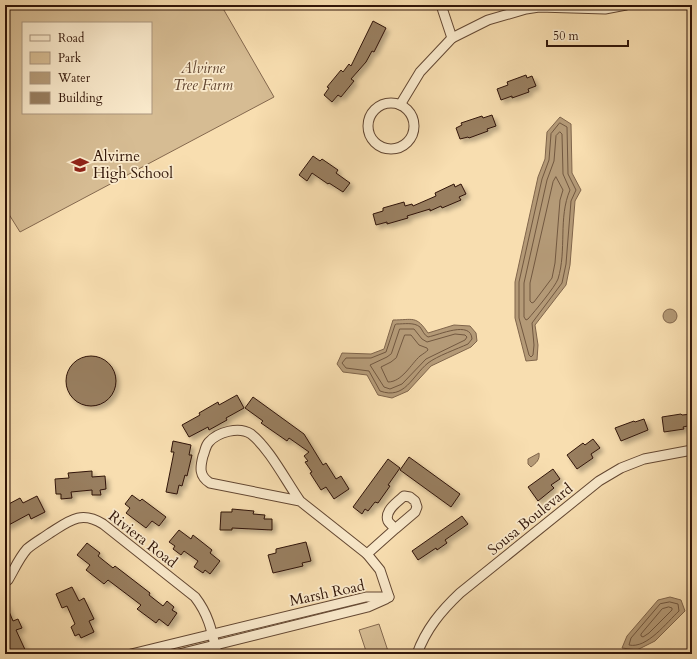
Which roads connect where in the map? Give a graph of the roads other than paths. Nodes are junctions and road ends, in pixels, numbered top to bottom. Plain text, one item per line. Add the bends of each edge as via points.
1 (441, 5) edge
2 (626, 5) edge
3 (452, 38) junction
4 (400, 105) junction
5 (692, 450) edge
6 (300, 501) junction
7 (395, 528) dead end
8 (367, 554) junction
9 (5, 582) edge
10 (389, 597) junction
11 (212, 634) junction
12 (216, 650) edge
13 (131, 654) edge
14 (179, 654) edge
15 (417, 654) edge

1 - 3 street
2 - 3 street via 605,9 526,9 488,20
3 - 4 street via 420,72
4 - 4 street via 411,115 414,130 411,137 400,147 385,148 378,144 369,132 370,118 379,106 393,103
5 - 15 street, Sousa Boulevard via 644,459 621,468 599,481 445,607 428,629
6 - 6 street via 210,483 203,477 200,468 206,445 231,430 247,432 265,450
6 - 8 street
7 - 8 street
8 - 10 street via 380,570
9 - 11 street, Riviera Road via 33,544 74,519 92,518 196,597 207,615
10 - 11 street, Marsh Road via 366,597
10 - 12 street, Marsh Road via 368,607
11 - 12 street, Riviera Road
11 - 13 street, Marsh Road
12 - 14 street, Marsh Road

